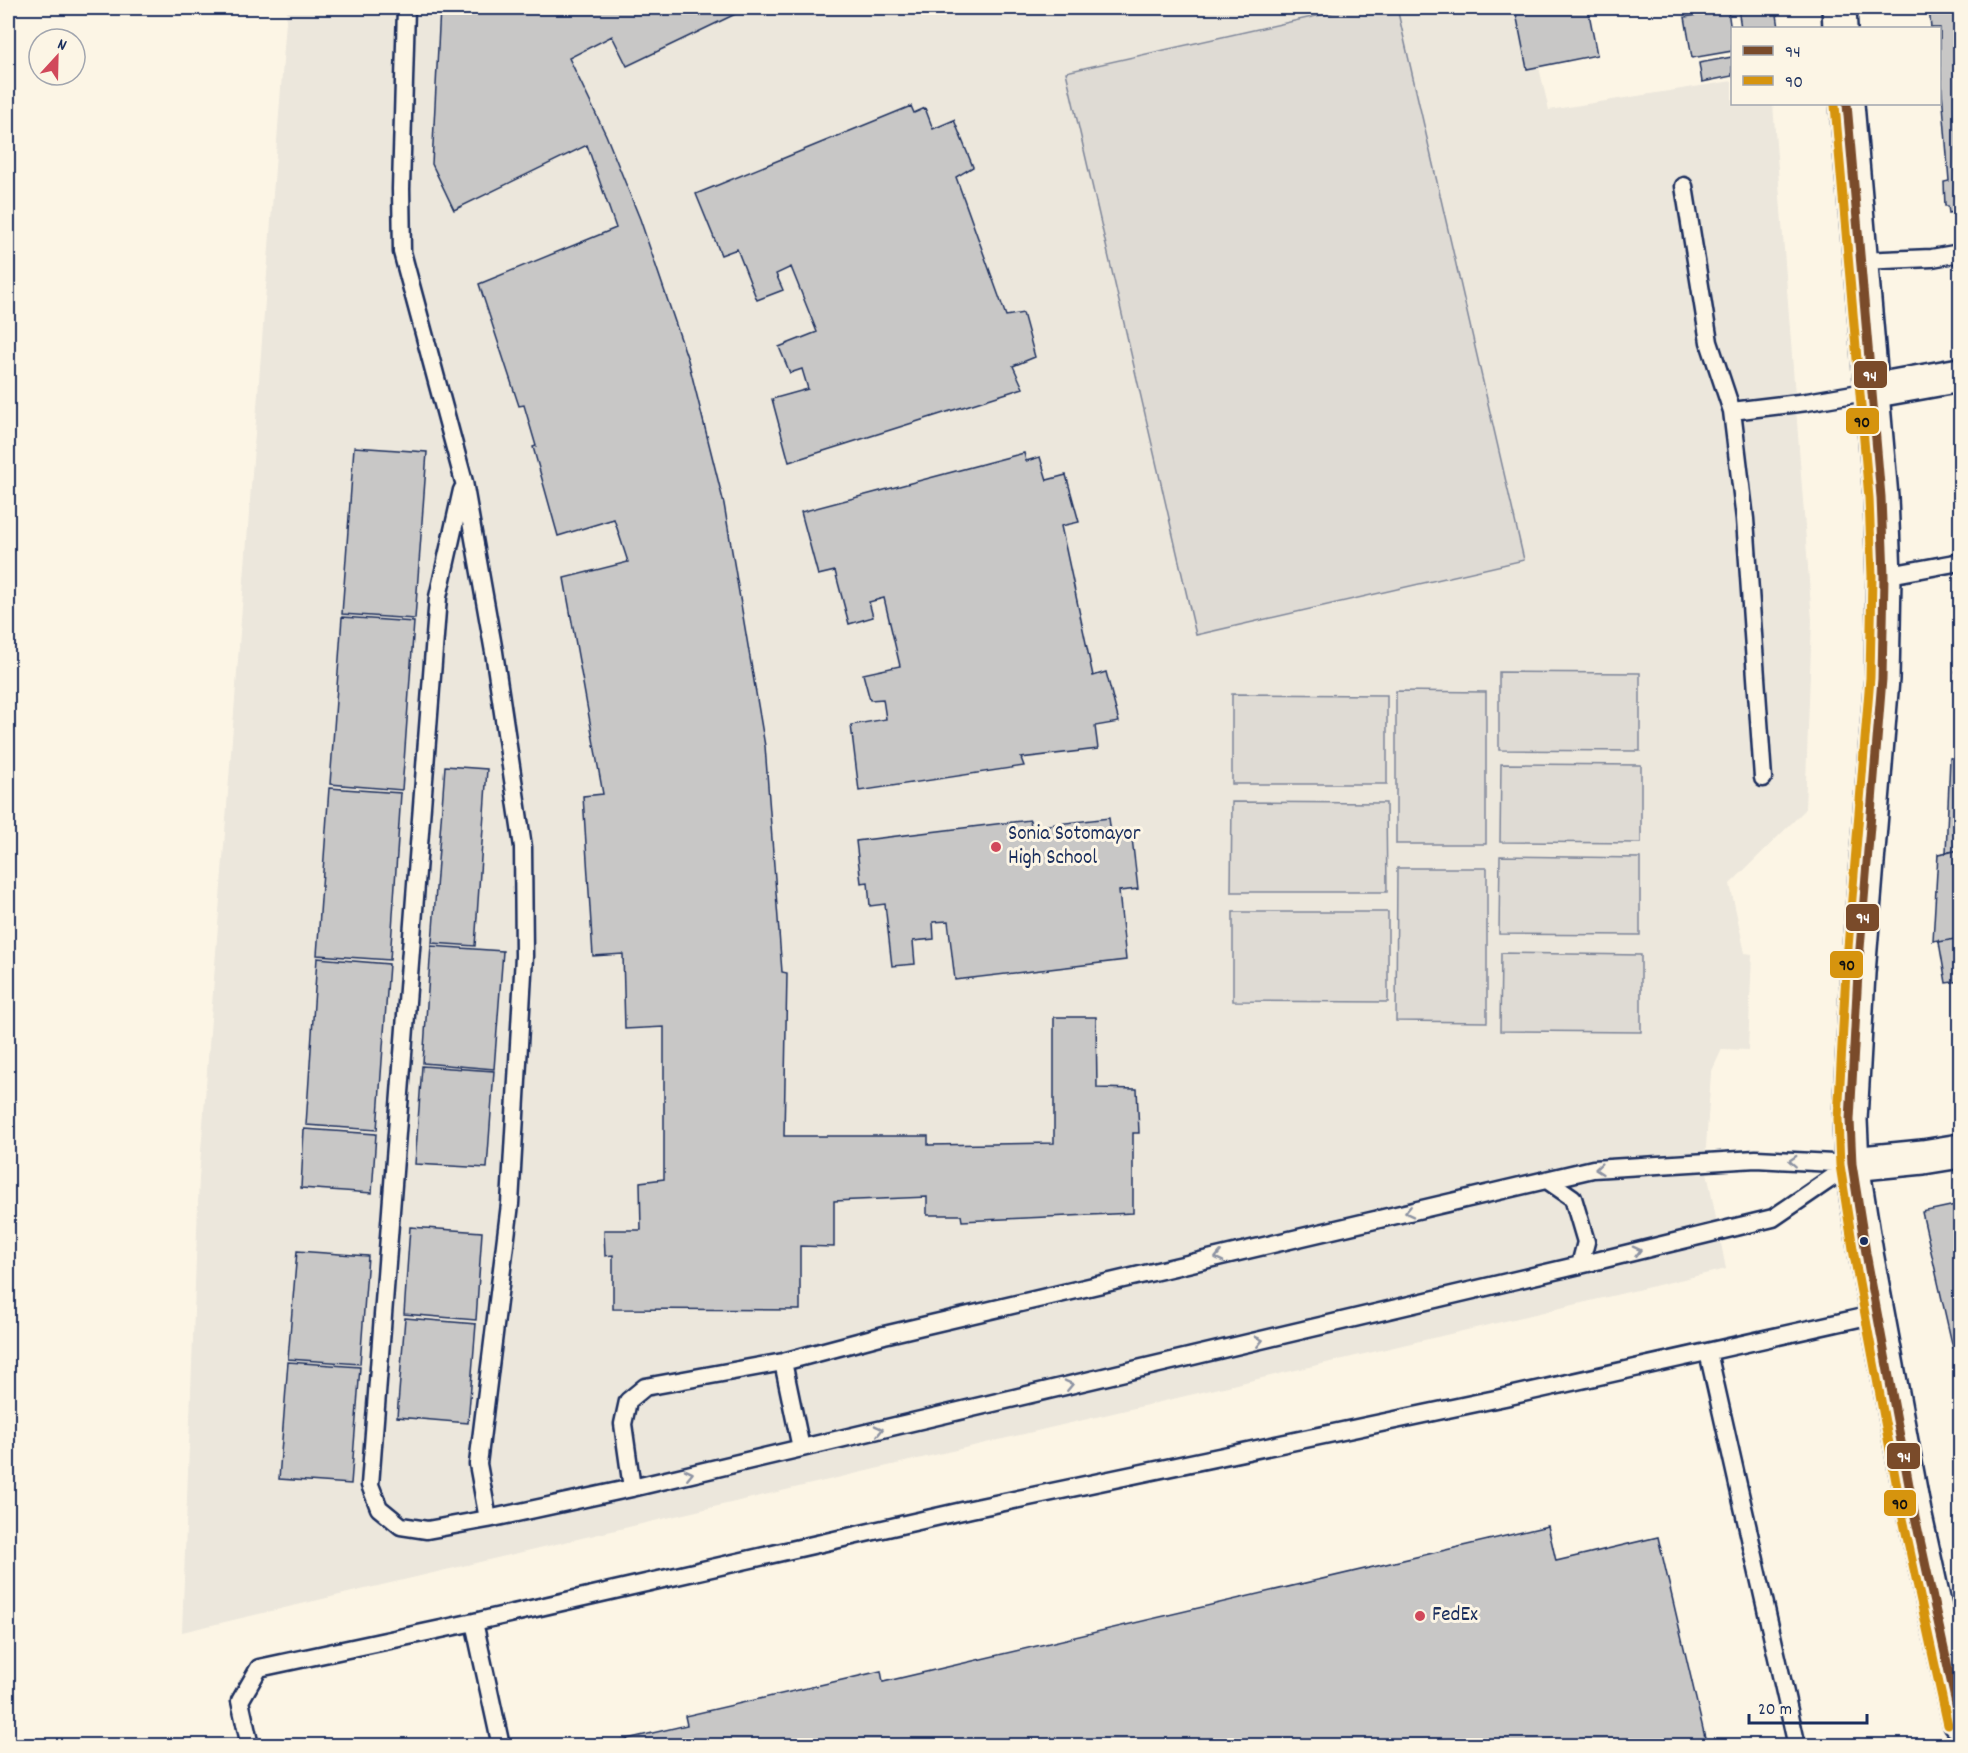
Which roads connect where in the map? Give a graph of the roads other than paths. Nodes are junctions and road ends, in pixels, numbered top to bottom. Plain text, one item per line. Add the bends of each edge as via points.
1 (406, 8) edge
2 (1839, 8) edge
3 (1840, 27) edge
4 (1847, 105) edge
5 (1684, 186) dead end
6 (1960, 253) edge
7 (1860, 261) junction
8 (1960, 375) edge
9 (1871, 391) junction
10 (1732, 411) junction
11 (464, 482) junction
12 (1960, 562) edge
13 (1884, 576) junction
14 (1763, 778) dead end
15 (1960, 1151) edge
16 (1852, 1164) junction
17 (1547, 1180) junction
18 (1580, 1265) junction
19 (1877, 1314) junction
20 (1708, 1352) junction
21 (783, 1362) junction
22 (801, 1448) junction
23 (632, 1488) junction
24 (488, 1519) junction
25 (474, 1622) junction
26 (1960, 1722) edge
27 (250, 1746) edge
28 (501, 1746) edge
29 (1797, 1746) edge

1 - 11 lane via 402,252
2 - 3 main road
4 - 7 main road
5 - 10 lane via 1708,342
6 - 7 lane
7 - 9 main road
8 - 9 main road
9 - 10 lane
9 - 13 main road
10 - 14 lane via 1745,519
11 - 24 lane via 523,847 524,956 510,1204 478,1464
11 - 24 lane via 438,597 370,1485 379,1508 401,1526 428,1530
12 - 13 lane
13 - 16 main road via 1882,679 1857,984 1850,1120
15 - 16 main road
16 -> 17 lane via 1756,1159 1593,1169
18 -> 16 lane via 1773,1218
16 - 19 main road
17 - 18 lane via 1573,1198 1586,1242
17 -> 21 lane
22 -> 18 lane
19 - 20 lane
19 - 26 main road via 1914,1512
20 - 25 lane via 971,1509
20 - 29 lane
21 - 22 lane
21 - 23 lane via 645,1387 628,1401 623,1424
23 -> 22 lane
23 - 24 lane
25 - 27 lane via 259,1668 240,1701
25 - 28 lane

